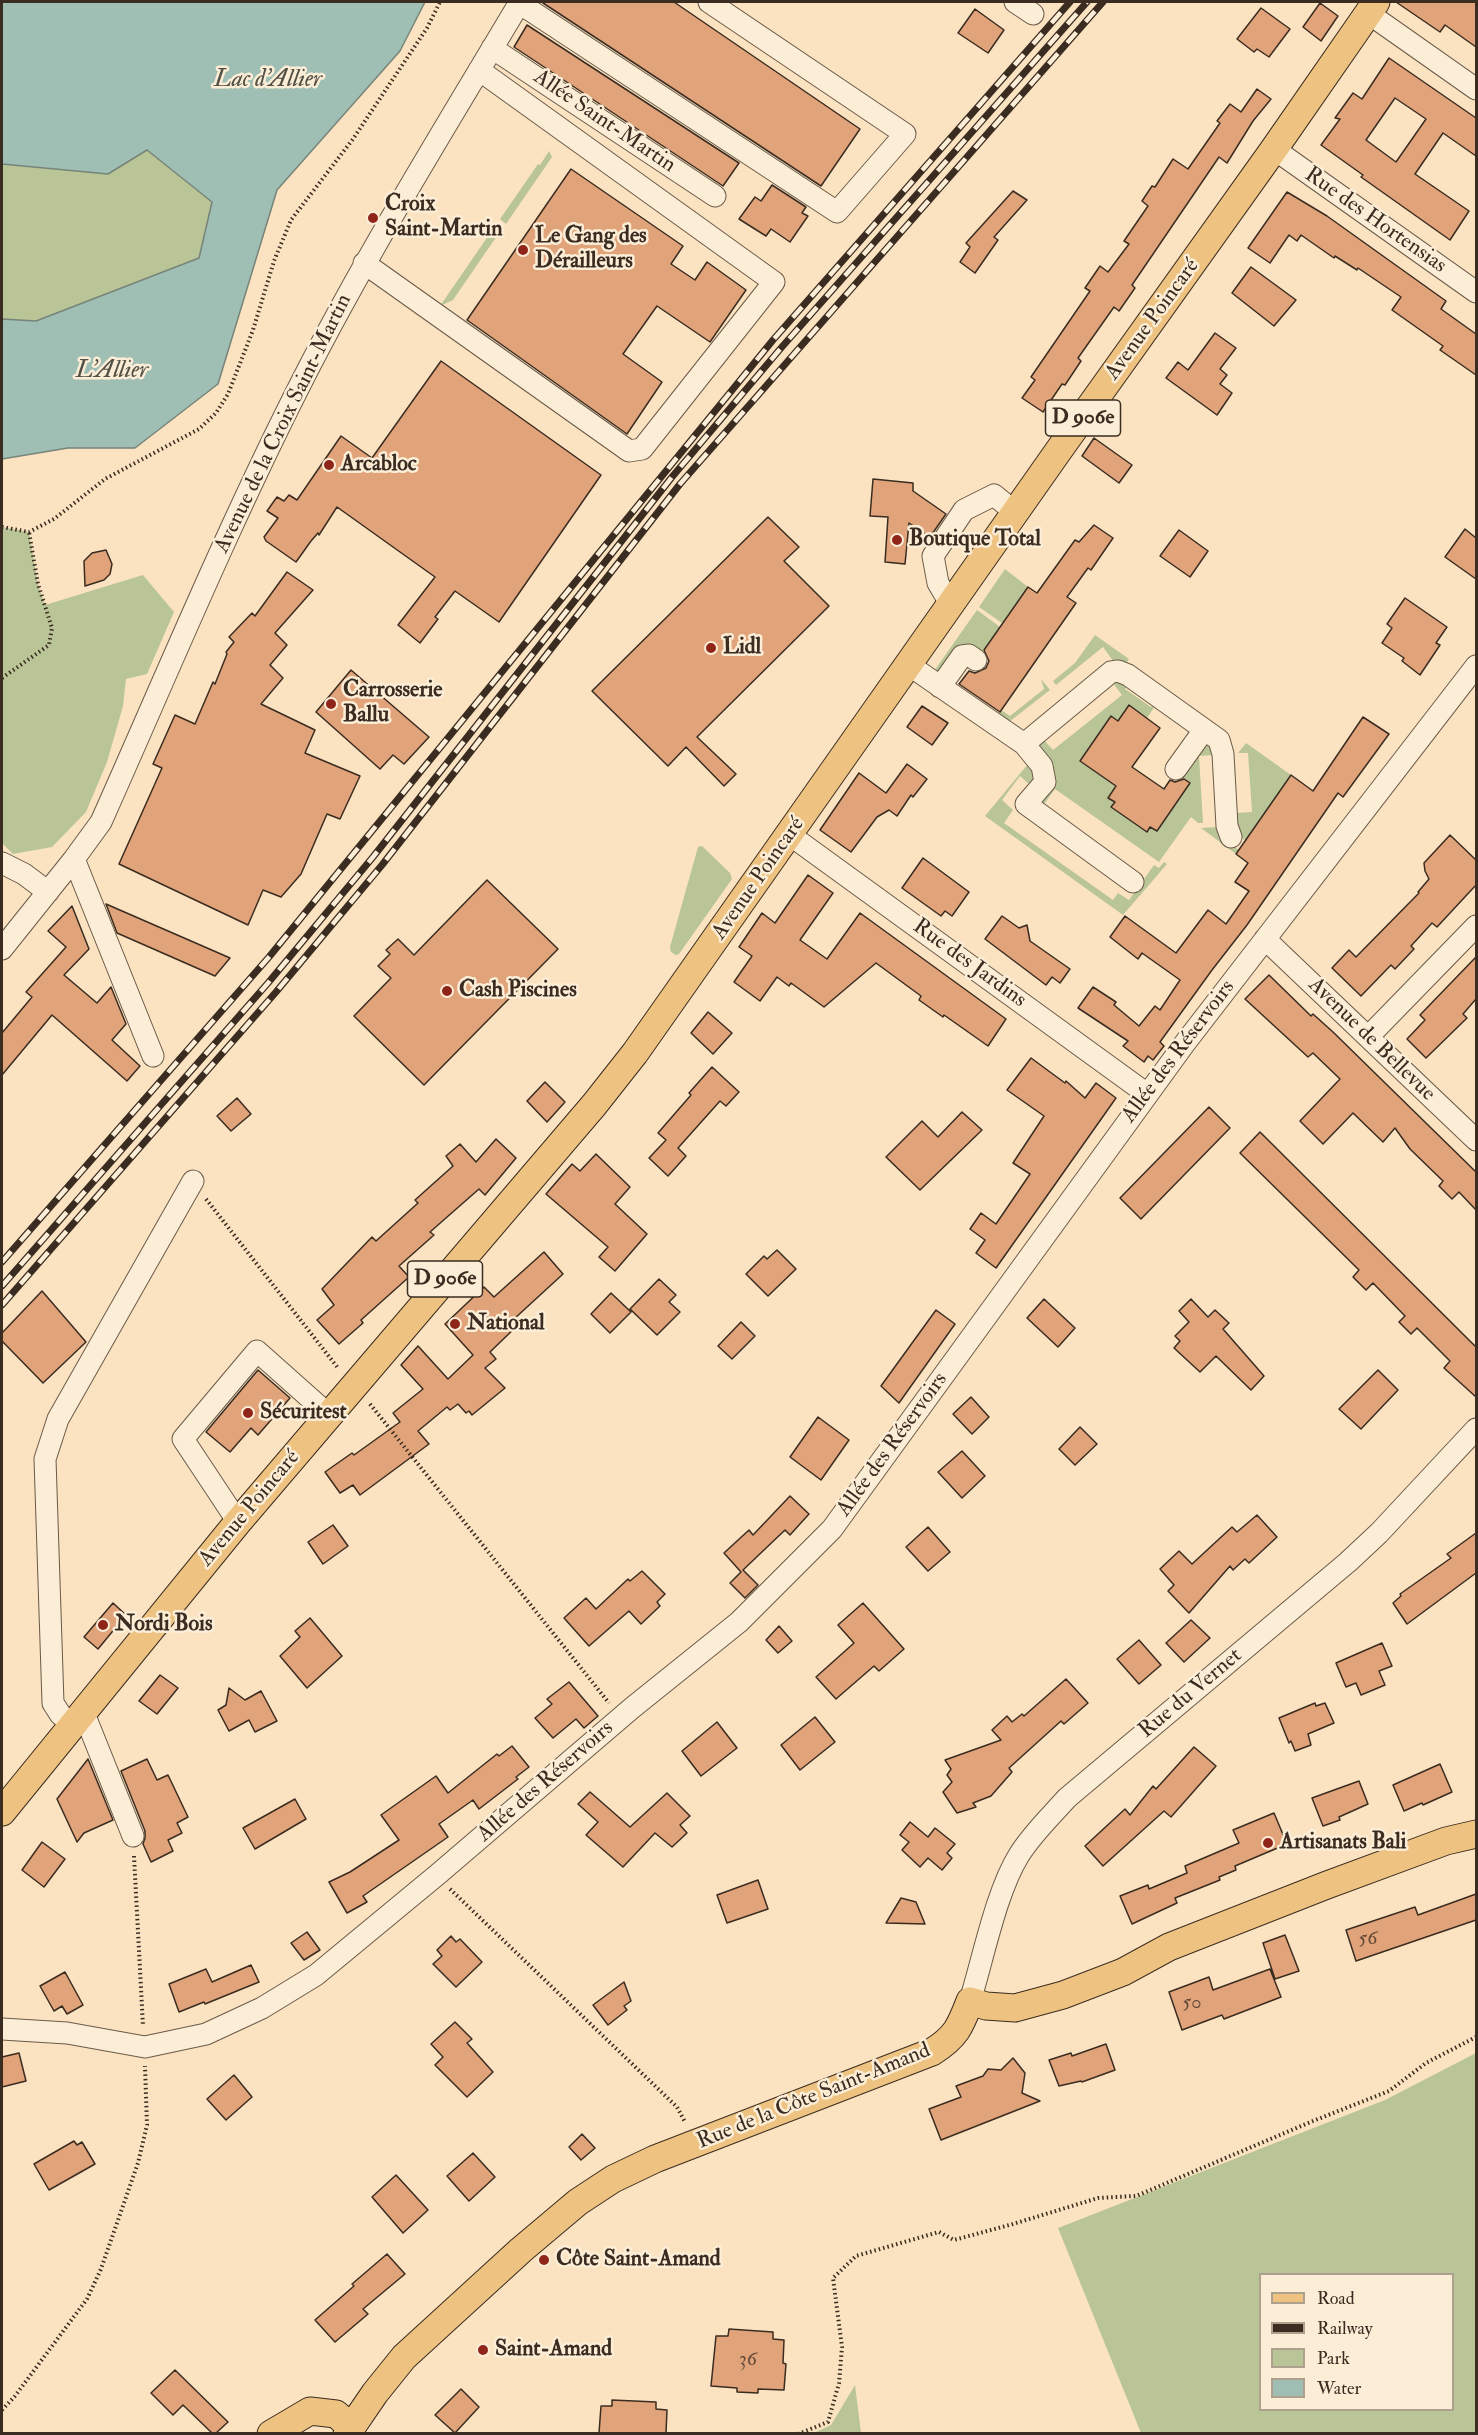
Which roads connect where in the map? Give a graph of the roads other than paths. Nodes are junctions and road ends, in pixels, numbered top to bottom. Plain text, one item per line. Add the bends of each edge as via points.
1 (520, 2) edge
2 (709, 2) edge
3 (1015, 2) edge
4 (1372, 7) edge
5 (1033, 14) dead end
6 (492, 48) junction
7 (479, 70) junction
8 (1476, 90) edge
9 (1274, 149) junction
10 (715, 196) dead end
11 (364, 263) junction
12 (1476, 292) edge
13 (1016, 513) junction
14 (951, 605) junction
15 (976, 660) dead end
16 (909, 665) junction
17 (1476, 666) edge
18 (940, 687) junction
19 (1204, 730) junction
20 (1024, 744) junction
21 (1176, 769) dead end
22 (790, 835) junction
23 (1231, 837) dead end
24 (74, 859) junction
25 (2, 863) edge
26 (1132, 882) dead end
27 (48, 892) junction
28 (1476, 926) edge
29 (1265, 939) junction
30 (2, 949) edge
31 (1368, 1037) junction
32 (153, 1056) dead end
33 (1147, 1094) junction
34 (1476, 1140) edge
35 (193, 1181) road end
36 (329, 1415) junction
37 (1476, 1429) edge
38 (238, 1522) junction
39 (77, 1718) junction
40 (2, 1812) edge
41 (1476, 1834) edge
42 (133, 1836) road end
43 (970, 2001) junction
44 (2, 2029) edge
45 (349, 2430) edge
46 (271, 2433) edge

1 - 2 street via 837,212 905,134
1 - 6 street, Avenue de la Croix Saint-Martin
3 - 5 street
4 - 8 street
4 - 9 main road, Avenue Poincaré / D 906e
6 - 7 street, Avenue de la Croix Saint-Martin
6 - 10 street, Allée Saint-Martin
7 - 11 street, Avenue de la Croix Saint-Martin
7 - 11 street via 774,282 642,449 629,451
9 - 12 street, Rue des Hortensias
9 - 13 main road, Avenue Poincaré / D 906e
11 - 24 street, Avenue de la Croix Saint-Martin via 302,380 229,533 101,822
13 - 14 main road, Avenue Poincaré / D 906e
13 - 14 street via 994,495 964,510 933,556 938,583
14 - 16 main road, Avenue Poincaré / D 906e
15 - 18 street via 962,656
16 - 18 street
16 - 22 main road, Avenue Poincaré / D 906e
17 - 29 street, Allée des Réservoirs
18 - 20 street
19 - 20 street via 1118,671 1110,672
19 - 21 street
19 - 23 street via 1219,740 1223,754
20 - 26 street via 1042,766 1045,782 1026,804
22 - 33 street, Rue des Jardins
22 - 36 main road, Avenue Poincaré / D 906e via 601,1097
24 - 27 street, Avenue de la Croix Saint-Martin
24 - 32 street
25 - 27 street
27 - 30 street, Avenue de la Croix Saint-Martin
28 - 31 street
29 - 31 street, Avenue de Bellevue
29 - 33 street, Allée des Réservoirs
31 - 34 street, Avenue de Bellevue
33 - 44 street, Allée des Réservoirs via 832,1529 739,1622 316,1975 206,2034 145,2047 68,2033
35 - 39 street via 58,1419 45,1459 53,1703 60,1714
36 - 38 main road, Avenue Poincaré / D 906e
36 - 38 street via 257,1351 197,1421 183,1438
37 - 43 street, Rue du Vernet via 1348,1562 1067,1798 1038,1830 1018,1856 1002,1894
38 - 39 main road, Avenue Poincaré / D 906e
39 - 40 main road, D 906e
39 - 42 street
41 - 43 main road via 1446,1841 1327,1885 1169,1947 1123,1972 1063,1995 1015,2008 986,2007
43 - 45 main road, Rue de la Côte Saint-Amand via 951,2040 932,2052 613,2179 578,2202 404,2357
45 - 46 main road via 336,2414 310,2411

